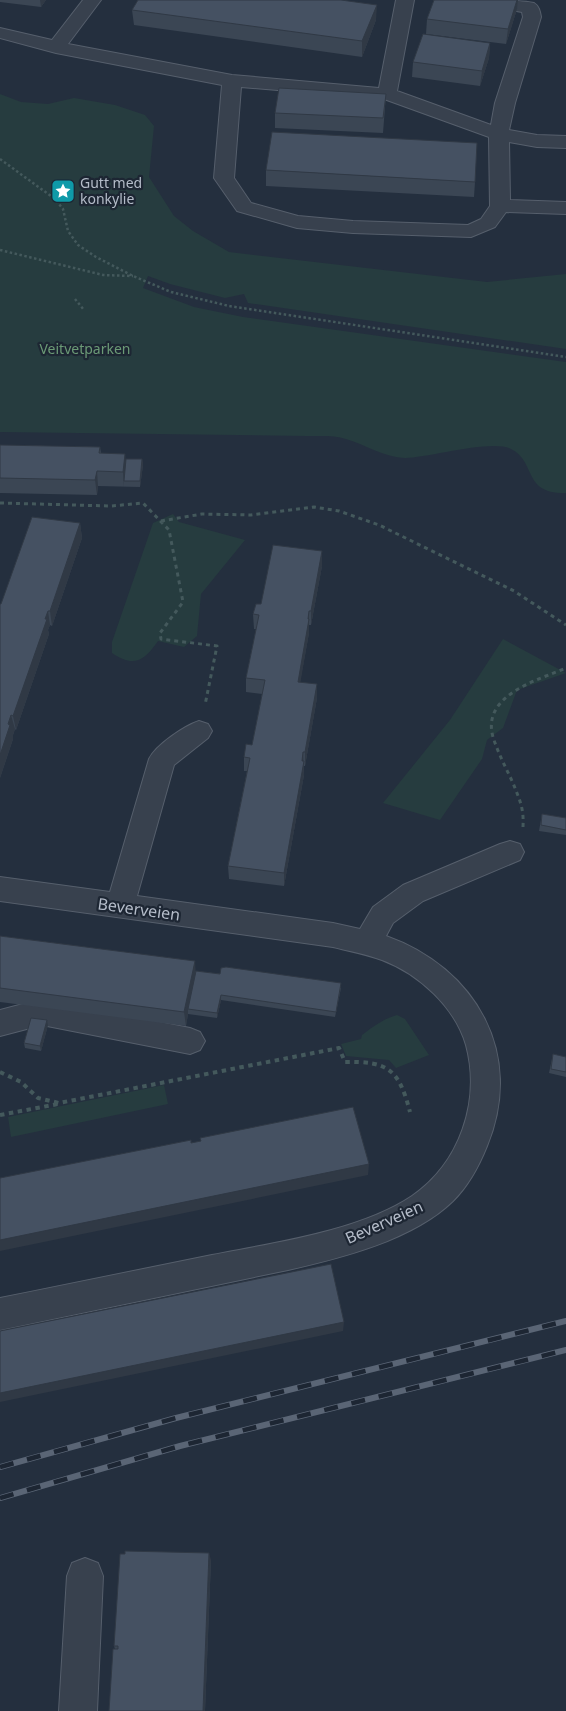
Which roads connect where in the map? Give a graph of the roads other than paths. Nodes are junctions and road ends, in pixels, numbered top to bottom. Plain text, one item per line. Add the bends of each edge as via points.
1 (92, 0) edge
2 (405, 0) edge
3 (481, 0) edge
4 (0, 33) edge
5 (56, 47) junction
6 (232, 81) junction
7 (387, 94) junction
8 (499, 134) junction
9 (566, 142) edge
10 (500, 206) junction
11 (566, 208) edge
12 (199, 731) road end
13 (510, 852) road end
14 (0, 889) edge
15 (120, 906) junction
16 (367, 943) junction
17 (0, 1023) edge
18 (190, 1041) dead end
19 (0, 1314) edge
20 (85, 1576) dead end
21 (78, 1711) edge

1 - 5 street
2 - 7 street
3 - 8 street via 527,7 532,17 505,103
4 - 5 street
5 - 6 street
6 - 7 street
6 - 10 street via 224,178 244,207 297,222 471,231 488,223
7 - 8 street
8 - 9 street
8 - 10 street
10 - 11 street
12 - 15 street via 162,759
13 - 16 street via 413,894 383,915
14 - 15 street, Beverveien
15 - 16 street, Beverveien via 333,935
16 - 19 street, Beverveien via 402,957 442,984 473,1021 481,1047 485,1075 484,1105 478,1128 461,1166 443,1191 425,1205 359,1237 306,1251
17 - 18 street via 42,1012
20 - 21 street

